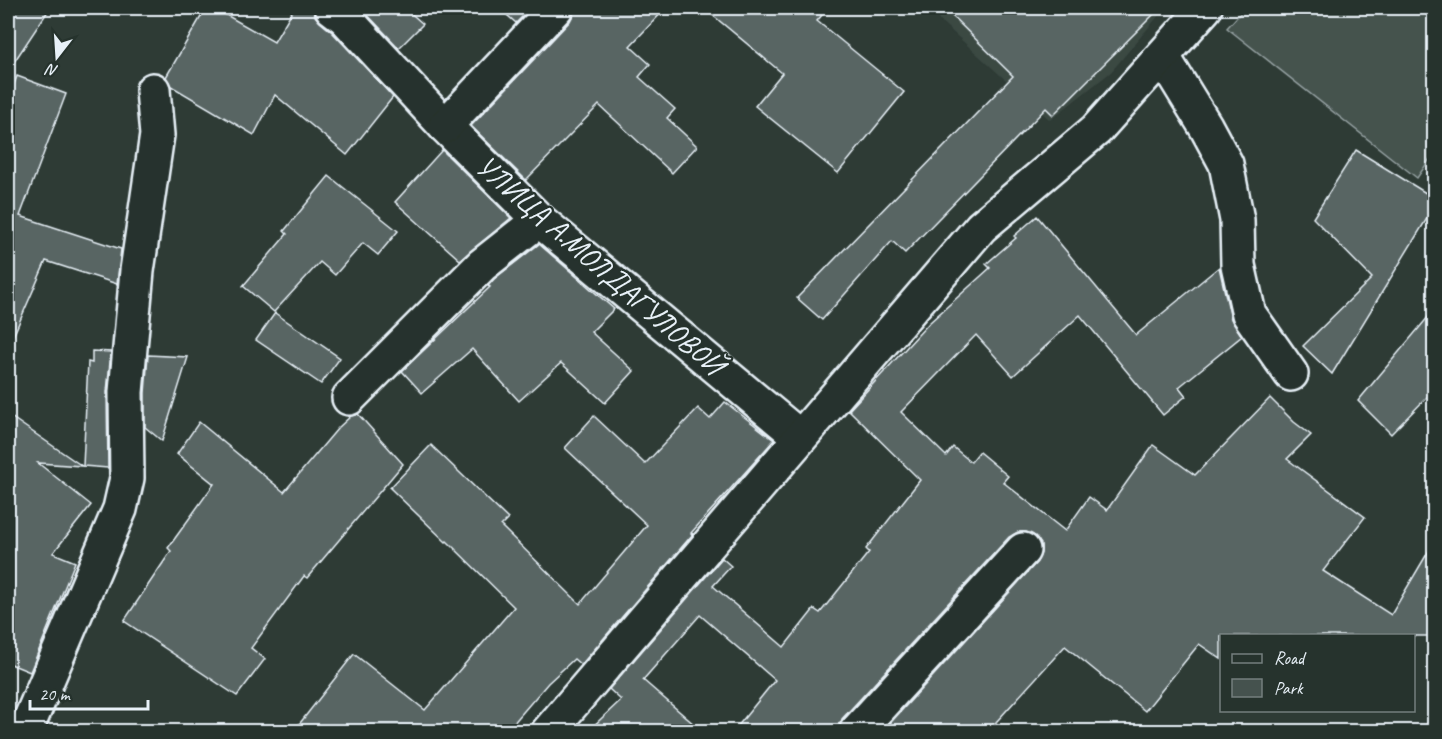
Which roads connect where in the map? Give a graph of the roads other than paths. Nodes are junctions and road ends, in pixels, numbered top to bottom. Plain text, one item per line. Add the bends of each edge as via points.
1 (332, 8) edge
2 (556, 8) edge
3 (1204, 8) edge
4 (1163, 57) junction
5 (153, 90) dead end
6 (446, 126) junction
7 (539, 220) junction
8 (1291, 374) dead end
9 (349, 398) dead end
10 (800, 437) junction
11 (1023, 550) dead end
12 (25, 732) edge
13 (548, 732) edge
14 (856, 732) edge

1 - 6 street, УЛИЦА А.МОЛДАГУЛОВОЙ
2 - 6 street
3 - 4 street
4 - 8 street via 1226,164 1237,220 1238,266 1249,314
4 - 10 street via 1096,130 981,227
5 - 12 street via 157,135 137,271 126,392 127,478 120,509
6 - 7 street, УЛИЦА А.МОЛДАГУЛОВОЙ
7 - 9 street via 482,265
7 - 10 street, УЛИЦА А.МОЛДАГУЛОВОЙ
10 - 13 street
11 - 14 street

